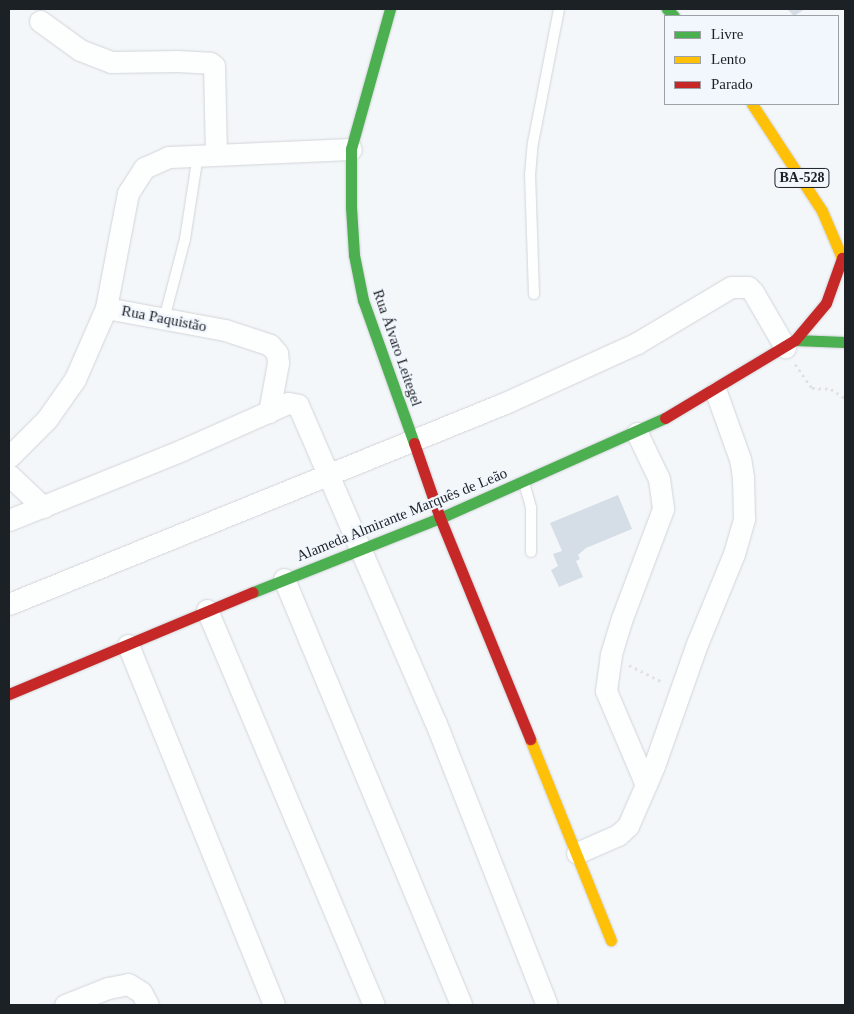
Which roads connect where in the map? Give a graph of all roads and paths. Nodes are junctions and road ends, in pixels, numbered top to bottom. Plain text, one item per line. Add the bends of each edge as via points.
1 (390, 9) edge
2 (560, 9) edge
3 (40, 20) dead end
4 (753, 105) edge
5 (351, 149) junction
6 (207, 154) junction
7 (844, 260) edge
8 (534, 294) dead end
9 (106, 308) junction
10 (164, 319) junction
11 (845, 342) edge
12 (790, 343) junction
13 (716, 392) junction
14 (845, 398) edge
15 (269, 412) junction
16 (637, 433) junction
17 (414, 441) junction
18 (9, 457) edge
19 (330, 472) junction
20 (9, 475) edge
21 (524, 482) junction
22 (43, 506) junction
23 (440, 518) junction
24 (9, 520) edge
25 (361, 550) junction
26 (531, 552) dead end
27 (284, 579) junction
28 (9, 604) edge
29 (207, 610) junction
30 (128, 645) junction
31 (611, 655) junction
32 (680, 692) junction
33 (9, 694) edge
34 (646, 785) junction
35 (577, 853) junction
36 (611, 940) dead end
37 (65, 1005) edge
38 (148, 1005) edge
39 (274, 1005) edge
40 (374, 1005) edge
41 (461, 1005) edge
42 (547, 1005) edge

1 - 5 main road, Rua Álvaro Leitegel
2 - 8 lane via 532,143
3 - 6 street via 80,50 112,62 210,63 216,72
4 - 7 main road, BA-528 via 822,211
5 - 6 street
5 - 17 main road, Rua Álvaro Leitegel via 354,255 363,300
6 - 9 street via 169,157 150,163 133,181
6 - 10 lane
7 - 12 main road, Alameda Almirante Marquês de Leão via 826,303
9 - 10 street, Rua Paquistão
9 - 18 street, Rua Paquistão via 75,379 58,406
10 - 15 street, Rua Paquistão via 225,330 263,341 275,349 278,375
11 - 12 main road
12 - 13 main road, Alameda Almirante Marquês de Leão
12 - 14 path via 806,384 816,389 831,389
12 - 17 street via 754,292 748,287 731,287 629,347
13 - 16 main road, Alameda Almirante Marquês de Leão
13 - 32 street via 740,459 744,518 734,554
15 - 19 street via 291,402 298,405
15 - 22 street
16 - 21 main road, Alameda Almirante Marquês de Leão
16 - 31 street via 659,479 663,509
17 - 19 street
17 - 23 main road, Rua Álvaro Leitegel
19 - 25 street
19 - 28 street
20 - 22 street
21 - 23 main road, Alameda Almirante Marquês de Leão
21 - 26 lane via 531,508
22 - 24 street
23 - 25 main road, Alameda Almirante Marquês de Leão
23 - 35 main road, Rua Álvaro Leitegel
25 - 27 main road, Alameda Almirante Marquês de Leão
25 - 42 street via 435,721
27 - 29 main road, Alameda Almirante Marquês de Leão
27 - 41 street
29 - 30 main road, Alameda Almirante Marquês de Leão
29 - 40 street
30 - 33 main road, Alameda Almirante Marquês de Leão
30 - 39 street
31 - 32 path
31 - 34 street via 607,701
32 - 34 street
34 - 35 street via 621,833
35 - 36 main road, Rua Álvaro Leitegel
37 - 38 street via 108,988 128,984 141,992

